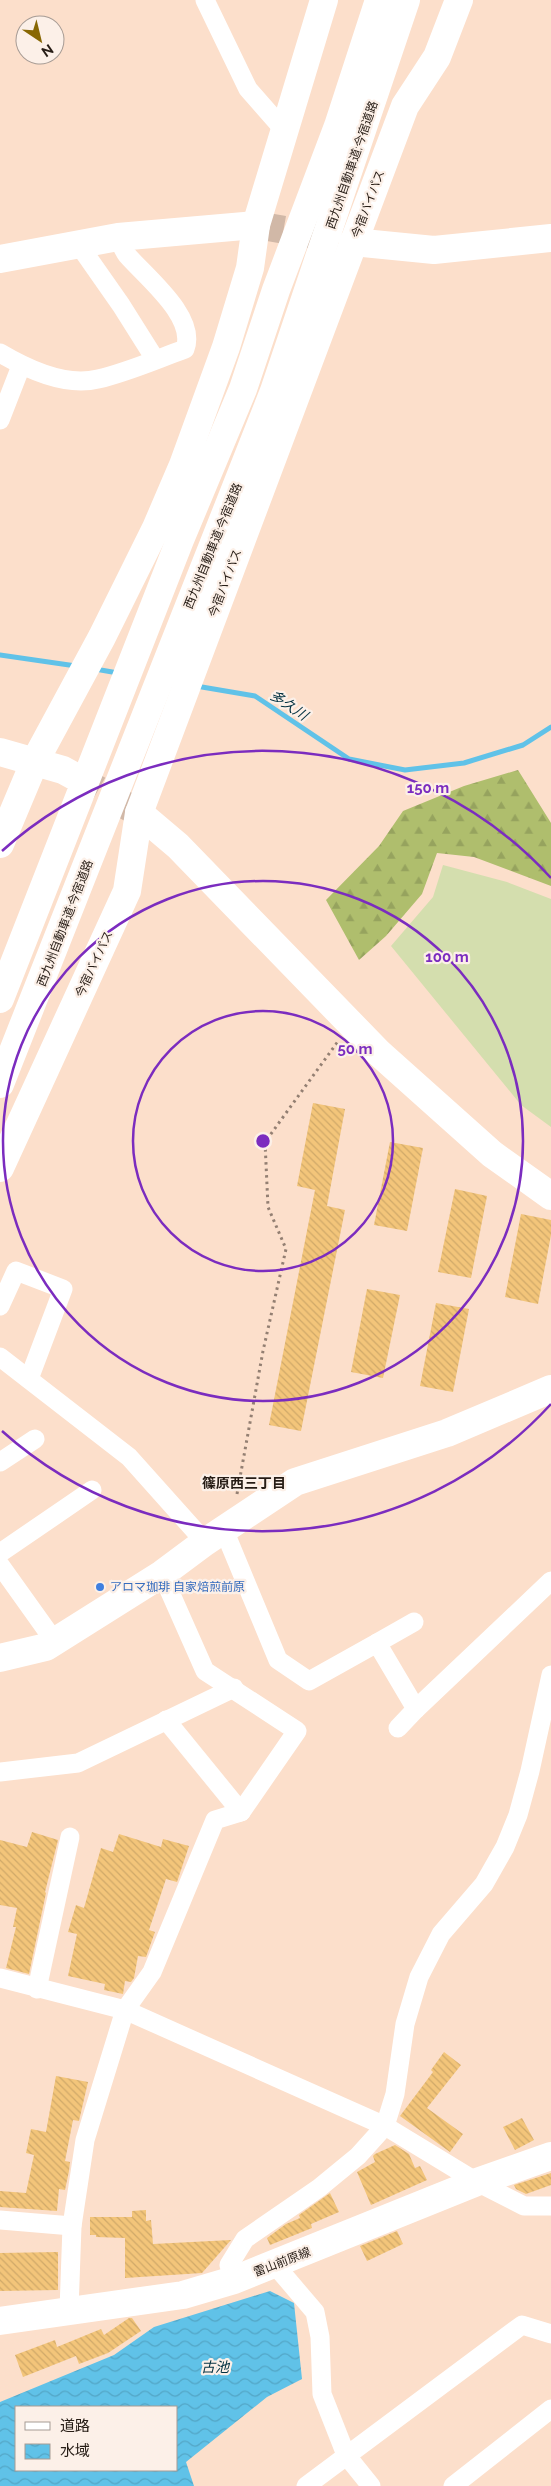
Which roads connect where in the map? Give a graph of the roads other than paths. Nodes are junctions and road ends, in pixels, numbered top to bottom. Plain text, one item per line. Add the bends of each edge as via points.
1 (205, 0) edge
2 (324, 0) edge
3 (379, 0) edge
4 (406, 0) edge
5 (459, 0) edge
6 (351, 129) junction
7 (284, 130) junction
8 (256, 225) junction
9 (118, 238) junction
10 (551, 238) edge
11 (353, 242) junction
12 (79, 245) junction
13 (0, 259) edge
14 (0, 353) edge
15 (155, 359) junction
16 (22, 366) junction
17 (0, 420) edge
18 (0, 752) edge
19 (34, 763) junction
20 (74, 776) tunnel mouth
21 (139, 813) junction
22 (0, 844) edge
23 (0, 999) edge
24 (0, 1084) edge
25 (0, 1168) edge
26 (551, 1196) edge
27 (0, 1306) edge
28 (0, 1357) edge
29 (29, 1379) junction
30 (551, 1389) edge
31 (35, 1439) dead end
32 (0, 1462) edge
33 (92, 1490) dead end
34 (220, 1532) junction
35 (0, 1552) edge
36 (0, 1565) edge
37 (162, 1574) junction
38 (551, 1581) edge
39 (414, 1622) dead end
40 (55, 1642) junction
41 (377, 1643) junction
42 (0, 1658) edge
43 (550, 1684) edge
44 (234, 1688) junction
45 (416, 1708) junction
46 (166, 1720) junction
47 (398, 1728) dead end
48 (0, 1772) edge
49 (241, 1812) junction
50 (70, 1837) dead end
51 (0, 1978) edge
52 (37, 1989) junction
53 (125, 2010) junction
54 (385, 2126) junction
55 (551, 2156) edge
56 (477, 2182) junction
57 (551, 2206) edge
58 (0, 2220) edge
59 (72, 2226) junction
60 (275, 2265) junction
61 (234, 2280) junction
62 (69, 2310) junction
63 (0, 2321) edge
64 (551, 2334) edge
65 (551, 2409) edge
66 (346, 2455) junction
67 (306, 2486) edge
68 (371, 2486) edge
69 (453, 2486) edge

1 - 7 street via 248,89
2 - 7 main road
3 - 6 main road, 西九州自動車道;今宿道路
4 - 6 main road, 西九州自動車道;今宿道路
5 - 11 main road, 今宿バイパス via 437,57 405,106
6 - 23 main road, 西九州自動車道;今宿道路 via 276,290 242,389
6 - 24 main road, 西九州自動車道;今宿道路 via 312,284 274,392
7 - 8 main road
8 - 9 main road
8 - 19 main road via 250,268 226,347 156,528
9 - 12 main road
9 - 15 street via 126,253 176,307 188,340 185,349
10 - 11 main road via 434,250
11 - 21 main road, 今宿バイパス
12 - 13 main road
12 - 15 street
14 - 16 street
15 - 16 street via 97,380 66,380
16 - 17 street
18 - 19 main road
19 - 20 main road
19 - 22 main road
21 - 25 main road, 今宿バイパス via 127,891
21 - 26 main road via 178,846 379,1053 492,1154
27 - 29 street via 16,1271 63,1289
28 - 29 street
29 - 34 street
30 - 34 main road via 447,1433 295,1482
31 - 32 street
33 - 35 street
34 - 37 main road
34 - 41 street via 278,1660 309,1681
36 - 40 street
37 - 40 main road
37 - 44 street via 205,1671
38 - 45 street
39 - 41 street
40 - 42 main road
41 - 45 street
43 - 54 street via 528,1780 505,1847 484,1884 441,1934 419,1977 405,2024 395,2094
44 - 46 street
44 - 49 street via 297,1731
45 - 47 street
46 - 48 street via 78,1763
46 - 49 street
49 - 53 street via 215,1820 152,1972
50 - 52 street
51 - 52 street
52 - 53 street
53 - 54 street
53 - 59 street via 85,2140
54 - 56 street
54 - 61 street via 358,2156 319,2188 245,2239 229,2265
55 - 56 main road, 雷山前原線
56 - 57 street via 524,2206
56 - 60 main road, 雷山前原線
58 - 59 street
59 - 62 street
60 - 61 main road, 雷山前原線
60 - 66 street via 315,2312 320,2337 322,2394
61 - 62 main road, 雷山前原線 via 183,2295
62 - 63 main road, 雷山前原線
64 - 66 street via 522,2325
65 - 69 street
66 - 67 street
66 - 68 street

